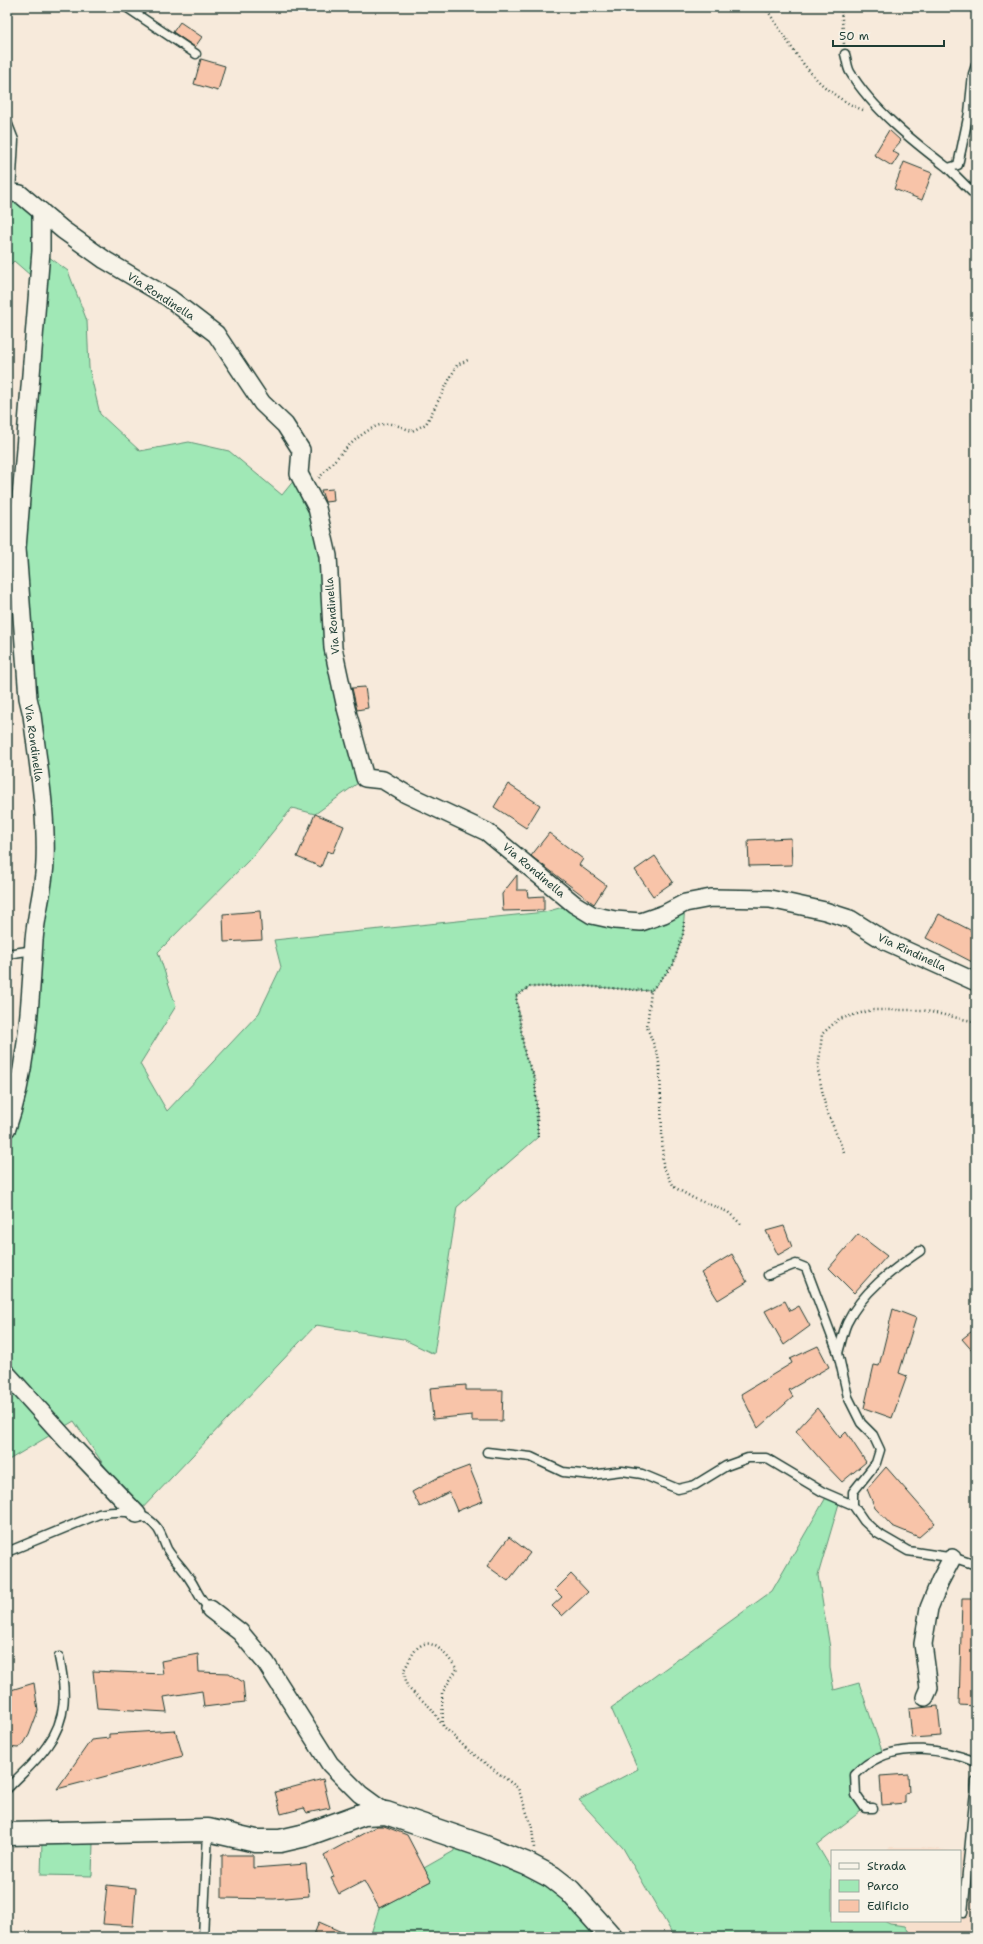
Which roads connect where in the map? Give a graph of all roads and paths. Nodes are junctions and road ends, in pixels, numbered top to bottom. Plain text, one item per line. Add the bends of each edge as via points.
1 (126, 7) edge
2 (765, 7) edge
3 (841, 7) edge
4 (196, 54) dead end
5 (845, 54) joint
6 (976, 65) edge
7 (865, 110) dead end
8 (7, 122) edge
9 (948, 168) junction
10 (8, 196) edge
11 (976, 196) edge
12 (41, 211) junction
13 (470, 359) dead end
14 (308, 491) junction
15 (685, 903) junction
16 (34, 950) junction
17 (7, 954) edge
18 (976, 982) edge
19 (651, 992) junction
20 (976, 1022) edge
21 (7, 1128) edge
22 (538, 1137) dead end
23 (844, 1152) dead end
24 (742, 1225) dead end
25 (920, 1252) dead end
26 (768, 1275) dead end
27 (838, 1353) junction
28 (7, 1374) edge
29 (487, 1452) dead end
30 (853, 1505) junction
31 (138, 1514) junction
32 (7, 1552) edge
33 (952, 1558) junction
34 (976, 1565) edge
35 (210, 1609) joint
36 (59, 1657) dead end
37 (925, 1697) dead end
38 (443, 1726) junction
39 (976, 1762) edge
40 (976, 1781) edge
41 (7, 1789) edge
42 (873, 1808) dead end
43 (386, 1813) junction
44 (208, 1830) junction
45 (7, 1834) edge
46 (534, 1868) junction
47 (963, 1913) dead end
48 (203, 1937) edge
49 (611, 1937) edge

1 - 4 lane
2 - 7 path via 805,68 823,86
3 - 5 path
5 - 9 lane via 849,71 867,94 892,121
6 - 9 lane via 958,165
8 - 10 lane via 14,140
9 - 11 lane
10 - 12 street, Via Rondinella via 20,194
12 - 14 street, Via Rondinella via 105,260 169,298 216,334 262,403 285,424 301,450 299,474
12 - 16 street, Via Rondinella via 41,251 17,548 28,698 45,820 45,864
13 - 14 path via 456,366 426,424 412,431 390,423 373,428 349,444
14 - 15 street, Via Rondinella via 317,508 328,556 333,648 365,778 383,780 406,794 487,832 574,904 592,915 641,922
15 - 18 street, Via Rindinella via 711,898 770,899 825,911 850,920 885,941
15 - 19 path via 683,934 673,965
16 - 17 lane
16 - 21 street, Via Rondinella via 25,1055
19 - 22 path via 581,986 530,987 516,996 525,1056 535,1078
19 - 24 path via 647,1027 658,1056 660,1070 663,1166 674,1187 728,1212
20 - 23 path via 922,1010 872,1010 839,1019 822,1034 818,1071 826,1109
25 - 27 lane via 892,1271 864,1298 847,1323
26 - 27 lane via 796,1264 806,1268
27 - 30 lane via 848,1397 861,1424 873,1435 880,1450 876,1463 853,1492
28 - 31 street
29 - 30 lane via 531,1457 563,1472 592,1475 622,1471 642,1474 678,1489 694,1485 726,1466 748,1458 766,1458 823,1492
30 - 33 lane via 864,1521 877,1533 908,1551
31 - 32 lane via 114,1511 99,1514
31 - 35 lane via 158,1529 167,1549 190,1579 200,1599
33 - 34 lane
33 - 37 street via 929,1608 923,1644 929,1688
35 - 43 street via 240,1632 266,1663 330,1764 360,1794
36 - 41 lane via 65,1700 56,1731 48,1746
38 - 38 path via 431,1708 407,1687 404,1670 419,1646 426,1644 443,1649 458,1669 442,1693
38 - 46 path via 468,1750 518,1788 532,1827
39 - 42 lane via 956,1754 923,1749 894,1753 869,1762 855,1775 856,1795 865,1808
40 - 47 lane
43 - 44 street via 364,1814 306,1835 280,1841 256,1841
43 - 46 street via 483,1846
44 - 45 street
44 - 48 lane
46 - 49 street via 552,1877 570,1892

